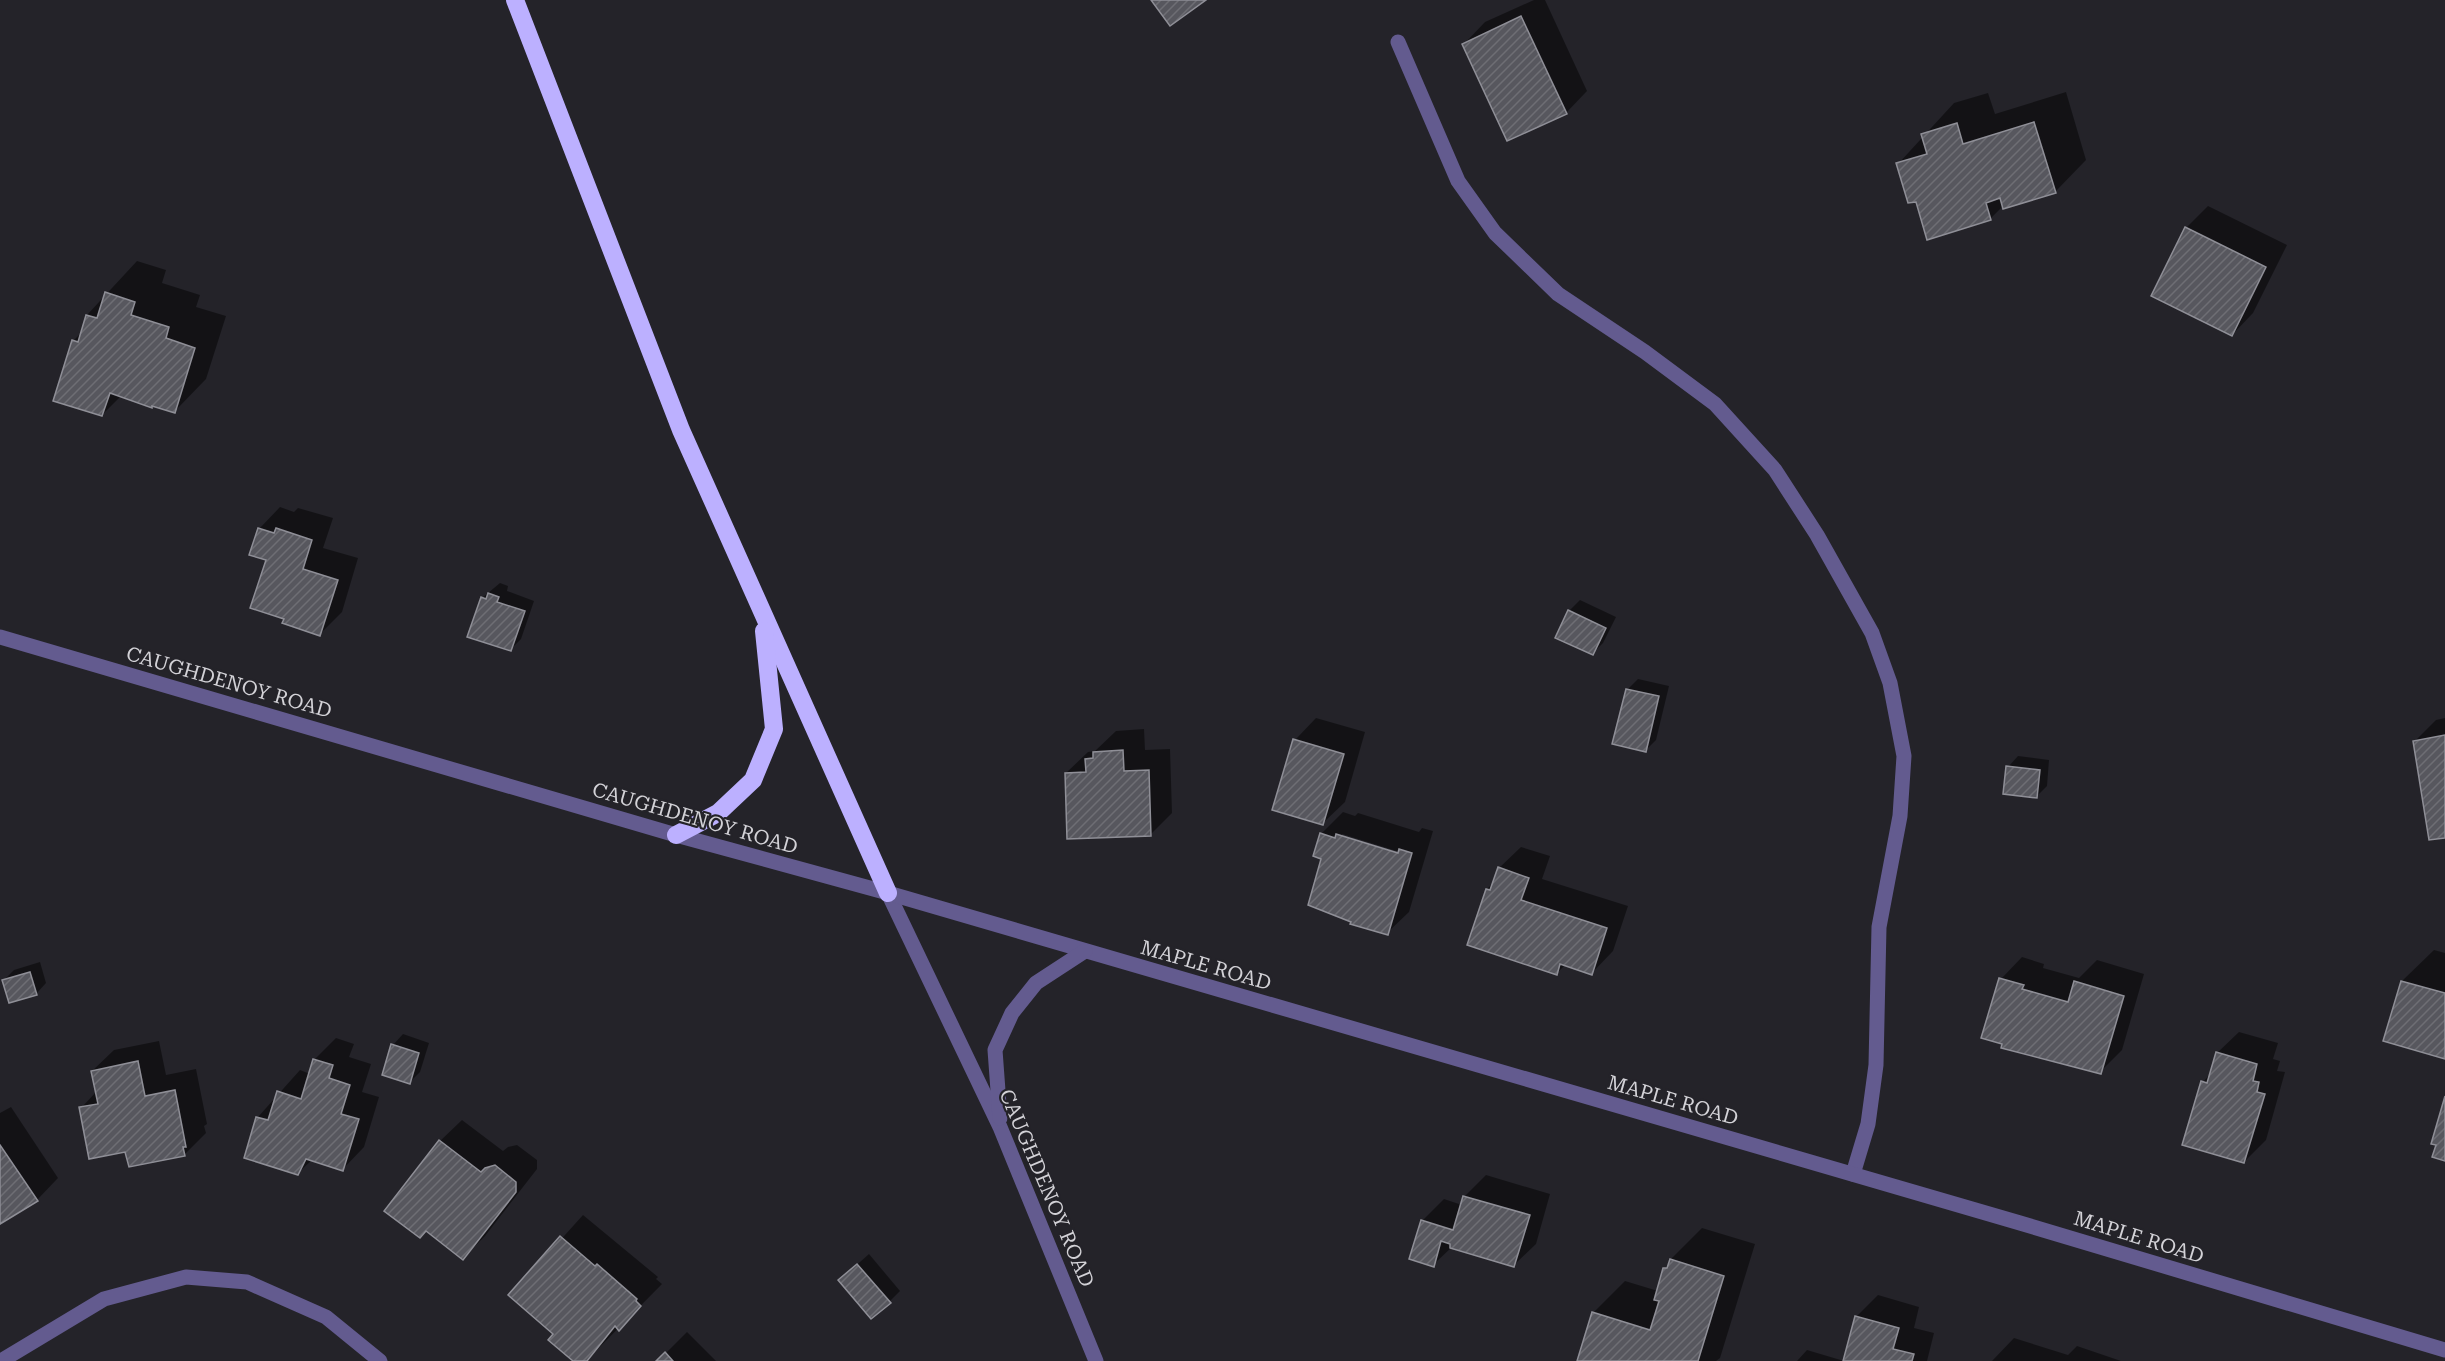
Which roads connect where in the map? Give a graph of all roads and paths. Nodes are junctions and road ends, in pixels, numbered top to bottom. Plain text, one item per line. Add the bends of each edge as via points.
1 (515, 0) edge
2 (1398, 42) dead end
3 (762, 615) junction
4 (0, 637) edge
5 (676, 836) junction
6 (888, 893) junction
7 (1085, 951) junction
8 (1000, 1127) junction
9 (1853, 1174) junction
10 (2445, 1350) edge
11 (1, 1361) edge
12 (380, 1361) edge
13 (1096, 1361) edge

1 - 3 highway via 681,430
2 - 9 street via 1458,181 1495,233 1558,294 1715,404 1775,470 1872,633 1890,683 1904,756 1900,816 1879,927 1876,1065 1869,1124
3 - 5 highway via 774,729 753,780 718,813
3 - 6 highway
4 - 5 street, CAUGHDENOY ROAD
5 - 6 street, CAUGHDENOY ROAD
6 - 7 street, MAPLE ROAD
6 - 8 street, CAUGHDENOY ROAD
7 - 8 street via 1036,983 1012,1013 995,1050
7 - 9 street, MAPLE ROAD
8 - 13 street, CAUGHDENOY ROAD
9 - 10 street, MAPLE ROAD
11 - 12 street via 104,1299 186,1277 247,1282 326,1317

